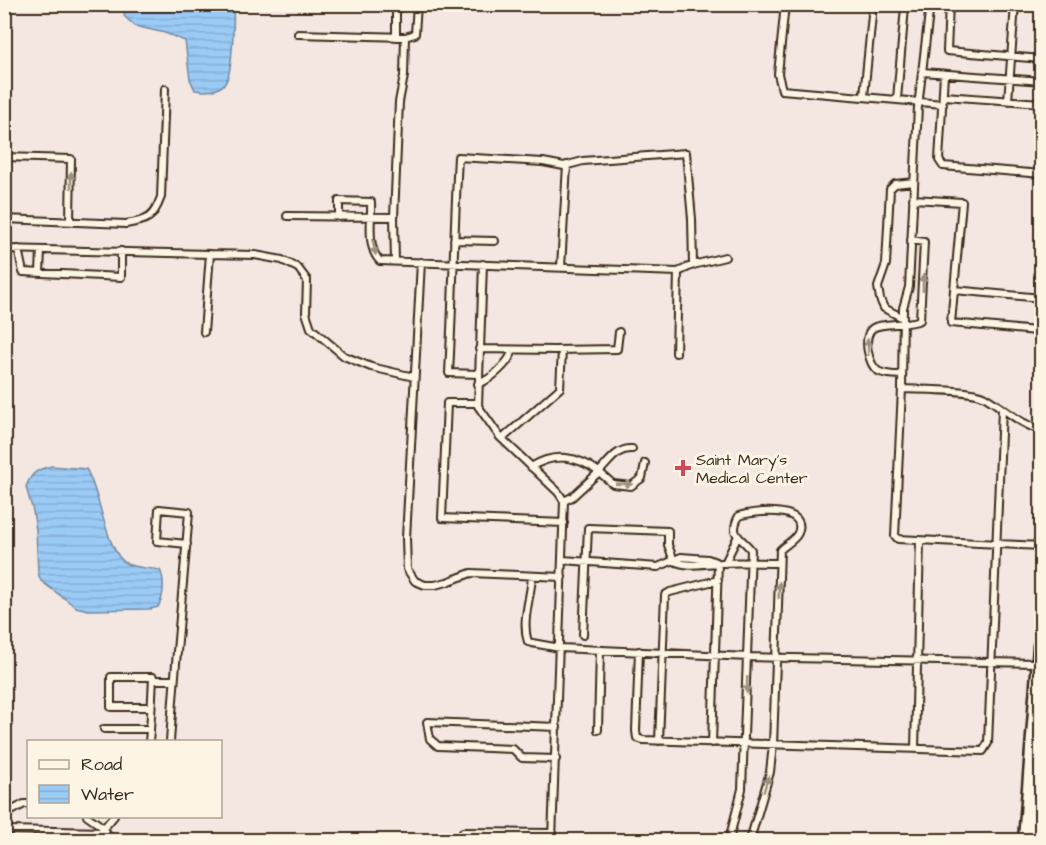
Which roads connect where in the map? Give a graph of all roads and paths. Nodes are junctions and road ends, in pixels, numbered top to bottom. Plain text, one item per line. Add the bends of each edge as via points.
1 (396, 4) edge
2 (417, 4) edge
3 (785, 4) edge
4 (873, 4) edge
5 (930, 4) edge
6 (949, 4) edge
7 (1015, 4) edge
8 (298, 34) dead end
9 (396, 37) junction
10 (405, 37) junction
11 (1012, 57) junction
12 (1041, 59) edge
13 (922, 72) junction
14 (944, 74) junction
15 (1010, 78) junction
16 (1041, 81) edge
17 (165, 88) dead end
18 (864, 96) junction
19 (944, 96) junction
20 (897, 99) junction
21 (919, 101) junction
22 (1008, 101) junction
23 (1041, 103) edge
24 (943, 104) junction
25 (4, 157) edge
26 (567, 165) junction
27 (1041, 174) edge
28 (914, 182) junction
29 (913, 199) junction
30 (287, 216) dead end
31 (339, 217) junction
32 (372, 217) junction
33 (394, 218) junction
34 (4, 219) edge
35 (70, 221) junction
36 (454, 240) junction
37 (911, 240) junction
38 (495, 241) dead end
39 (4, 249) edge
40 (18, 249) junction
41 (40, 250) junction
42 (121, 251) junction
43 (210, 254) junction
44 (725, 257) dead end
45 (395, 261) junction
46 (421, 262) junction
47 (455, 263) junction
48 (483, 264) junction
49 (693, 265) junction
50 (561, 267) junction
51 (40, 273) junction
52 (678, 273) junction
53 (954, 290) junction
54 (1041, 298) edge
55 (1041, 305) edge
56 (902, 320) junction
57 (204, 332) dead end
58 (619, 333) dead end
59 (479, 349) junction
60 (513, 350) junction
61 (562, 350) junction
62 (676, 353) dead end
63 (478, 374) junction
64 (901, 375) junction
65 (414, 377) junction
66 (478, 384) junction
67 (902, 389) junction
68 (477, 403) junction
69 (1002, 409) junction
70 (1041, 431) edge
71 (502, 439) junction
72 (632, 449) dead end
73 (645, 463) dead end
74 (531, 466) junction
75 (599, 472) junction
76 (564, 501) junction
77 (564, 523) junction
78 (737, 538) junction
79 (920, 540) junction
80 (995, 543) junction
81 (187, 544) junction
82 (1041, 546) edge
83 (563, 560) junction
84 (586, 561) junction
85 (674, 561) junction
86 (722, 563) junction
87 (751, 563) junction
88 (779, 563) junction
89 (532, 576) junction
90 (562, 577) junction
91 (718, 580) junction
92 (583, 635) dead end
93 (560, 648) junction
94 (600, 650) junction
95 (639, 651) junction
96 (662, 652) junction
97 (716, 655) junction
98 (1041, 655) edge
99 (748, 657) junction
100 (777, 657) junction
101 (917, 660) junction
102 (992, 662) junction
103 (153, 680) junction
104 (174, 680) junction
105 (151, 707) junction
106 (557, 727) junction
107 (104, 729) dead end
108 (150, 729) junction
109 (598, 730) dead end
110 (149, 740) edge
111 (170, 740) edge
112 (659, 741) junction
113 (712, 743) junction
114 (744, 744) junction
115 (772, 745) junction
116 (915, 749) junction
117 (556, 759) junction
118 (27, 804) edge
119 (4, 815) edge
120 (90, 818) edge
121 (113, 818) edge
122 (4, 830) edge
123 (105, 830) junction
124 (506, 832) junction
125 (553, 833) junction
126 (110, 840) edge
127 (463, 840) edge
128 (506, 840) edge
129 (552, 840) edge
130 (729, 840) edge
131 (750, 840) edge
132 (1027, 840) edge

1 - 9 lane
2 - 10 lane via 415,34
3 - 18 lane via 778,74 782,90
4 - 18 lane
4 - 20 lane via 905,7
5 - 13 lane
6 - 11 lane via 947,51
7 - 11 lane
8 - 9 lane
9 - 10 lane
10 - 33 lane
11 - 12 lane
11 - 15 lane
13 - 14 lane
13 - 21 lane
14 - 15 lane
14 - 19 lane
15 - 16 lane
15 - 22 lane
17 - 35 lane via 161,197 156,211 146,220 126,224
18 - 20 lane
19 - 22 lane
19 - 24 lane
20 - 21 lane
21 - 24 lane
21 - 28 lane
22 - 23 lane
24 - 27 lane via 939,160 943,166
35 -> 25 lane via 71,159
26 - 36 lane via 458,158
26 - 49 lane via 686,153
26 - 50 lane
28 - 29 lane
28 - 56 lane via 895,184 890,189 886,264 878,287 884,308
29 - 37 lane
29 - 53 lane via 962,202
30 - 31 lane
31 - 32 lane
31 - 32 lane via 339,201 371,202
32 - 33 lane
32 -> 45 lane via 376,257 380,261
33 - 45 lane
34 - 35 lane
36 - 38 lane
36 - 47 lane
37 - 56 lane via 909,287
56 -> 37 lane via 920,320 924,242
39 - 40 lane
40 - 41 lane
40 - 51 lane via 23,272
41 - 42 lane
41 - 51 lane
42 - 43 lane
42 - 51 lane via 120,277
43 - 57 lane
43 - 65 lane via 255,255 282,260 298,268 307,280 306,314 311,328 344,356
44 - 49 lane
45 - 46 lane
46 - 47 lane
46 - 65 lane
47 - 48 lane
47 - 63 lane via 449,373
48 - 50 lane
48 - 59 lane
49 - 52 lane
50 - 52 lane
52 - 62 lane
53 - 54 lane
53 - 55 lane via 951,323 1036,331
56 - 64 lane
64 -> 56 lane via 879,372 867,354 868,334 873,328
58 - 61 lane via 618,348
59 - 60 lane
59 - 63 lane
60 - 61 lane
60 - 66 lane via 510,359
61 - 71 lane via 560,388
63 - 66 lane
64 - 67 lane
65 - 89 lane via 405,546 410,576 415,581 435,585 471,573
66 - 68 lane
67 - 69 lane via 972,393
67 - 79 lane via 895,536
68 - 71 lane
68 - 77 lane via 447,403 442,518
69 - 70 lane
69 - 80 lane
71 - 74 lane
72 - 75 lane via 616,453
75 -> 73 lane via 613,484 631,486 642,478
74 - 75 lane via 543,459 571,458
74 - 76 lane
75 - 76 lane
76 - 77 lane
77 - 83 lane
78 - 86 lane
78 - 87 lane via 751,550
78 - 88 lane via 736,521 747,513 775,511 795,518 797,535 780,550
79 - 80 lane
79 - 101 lane
80 - 82 lane
80 - 102 lane
81 - 81 lane via 189,512 159,509 157,541
81 - 104 lane
83 - 84 lane
83 - 90 lane
84 - 85 lane via 658,567
84 - 85 lane via 588,528 668,531
84 - 92 lane
85 - 86 lane
86 - 87 lane
86 - 91 lane
87 - 88 lane
87 - 99 lane
100 -> 88 lane
89 - 90 lane
89 - 93 lane via 527,607 528,642
90 - 93 lane
91 - 96 lane via 665,595
91 - 97 lane
93 - 94 lane
93 - 106 lane
94 - 95 lane
94 - 109 lane
95 - 96 lane
95 - 112 lane via 637,738
96 - 97 lane
96 - 112 lane
97 - 99 lane
97 - 113 lane
98 - 102 lane
98 - 132 main road
99 - 100 lane
99 -> 114 lane
100 - 101 lane
100 - 115 lane
101 - 102 lane
101 - 116 lane
102 - 116 lane via 987,748 973,752
103 - 104 lane
103 - 105 lane
103 - 105 lane via 111,677 111,707
104 - 111 lane
105 - 108 lane
106 - 117 lane
106 - 117 lane via 427,722 430,739 438,746 513,749 522,758
107 - 108 lane
108 - 110 lane
112 - 113 lane
113 - 114 lane
114 - 115 lane
114 - 130 lane via 742,789
115 - 116 lane
131 -> 115 lane via 770,772
117 - 125 lane
118 - 119 lane
120 - 123 lane
121 - 123 lane
122 - 123 lane
123 - 126 lane
124 - 125 lane
124 - 127 lane via 463,832
124 - 128 lane
125 - 129 lane

